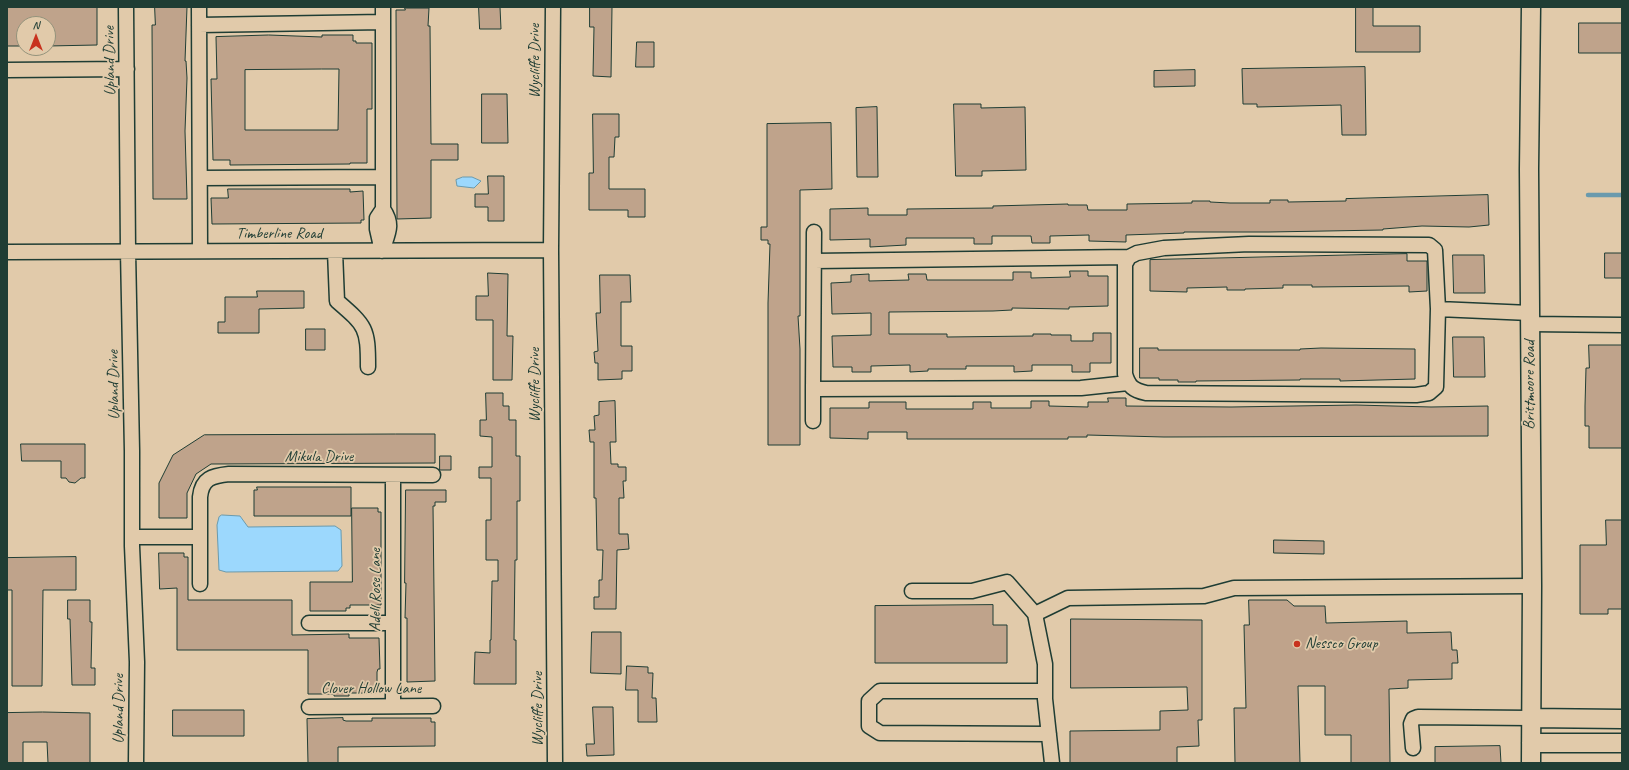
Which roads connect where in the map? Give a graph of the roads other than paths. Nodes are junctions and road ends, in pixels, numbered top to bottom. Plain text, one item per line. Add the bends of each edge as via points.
1 (126, 7) edge
2 (199, 7) edge
3 (383, 7) edge
4 (553, 7) edge
5 (1531, 7) edge
6 (383, 22) junction
7 (199, 25) junction
8 (127, 69) junction
9 (7, 70) edge
10 (383, 176) junction
11 (200, 178) junction
12 (814, 232) dead end
13 (551, 250) junction
14 (128, 251) junction
15 (200, 251) junction
16 (335, 251) junction
17 (382, 251) junction
18 (7, 252) edge
19 (1128, 257) junction
20 (814, 261) junction
21 (1438, 309) junction
22 (1530, 319) junction
23 (1622, 324) edge
24 (368, 367) dead end
25 (1128, 383) junction
26 (813, 389) junction
27 (813, 421) dead end
28 (433, 474) dead end
29 (393, 475) junction
30 (132, 537) junction
31 (200, 537) junction
32 (200, 584) dead end
33 (1532, 586) junction
34 (912, 591) dead end
35 (1035, 614) junction
36 (393, 623) junction
37 (309, 624) dead end
38 (1045, 690) junction
39 (393, 706) junction
40 (433, 706) dead end
41 (309, 707) dead end
42 (1531, 718) junction
43 (1622, 719) edge
44 (1049, 734) junction
45 (1531, 743) junction
46 (1622, 743) edge
47 (1413, 748) dead end
48 (136, 763) edge
49 (555, 763) edge
50 (1052, 763) edge
51 (1531, 763) edge

1 - 8 street, Upland Drive
2 - 7 street
3 - 6 street
4 - 13 street, Wycliffe Drive
5 - 22 main road, Brittmoore Road
6 - 7 street
6 - 10 street
7 - 11 street
8 - 9 street
8 - 14 street, Upland Drive
10 - 11 street
10 - 17 street via 383,209 389,218 389,229
11 - 15 street
12 - 20 street
13 - 17 street, Timberline Road
13 - 49 street, Wycliffe Drive
14 - 15 street, Timberline Road
14 - 18 street, Timberline Road
14 - 30 street, Upland Drive
15 - 16 street, Timberline Road
16 - 17 street, Timberline Road
16 - 24 street via 337,301 364,327 368,342
19 - 20 street
19 - 21 street via 1164,248 1248,244 1429,245 1436,250
19 - 25 street via 1125,264 1125,374
20 - 26 street
21 - 22 street
21 - 25 street via 1436,387 1429,393 1146,394 1136,391
22 - 23 street
22 - 33 main road, Brittmoore Road
25 - 26 street via 1082,388
26 - 27 street
28 - 29 street, Mikula Drive
29 - 31 street, Mikula Drive via 217,475 205,481 201,488
29 - 36 street, Adell Rose Lane
30 - 31 street
30 - 48 street, Upland Drive
31 - 32 street
33 - 35 street via 1234,588 1204,596 1068,598
33 - 42 main road, Brittmoore Road
34 - 35 street via 972,591 1007,582
35 - 38 street via 1045,664
36 - 37 street
36 - 39 street, Adell Rose Lane
38 - 44 street
38 - 44 street via 880,691 869,701 869,726 880,733
39 - 40 street, Clover Hollow Lane
39 - 41 street, Clover Hollow Lane
42 - 43 main road
42 - 45 main road, Brittmoore Road
42 - 47 street via 1418,717 1413,719 1411,724
44 - 50 street
45 - 46 main road
45 - 51 main road, Brittmoore Road

